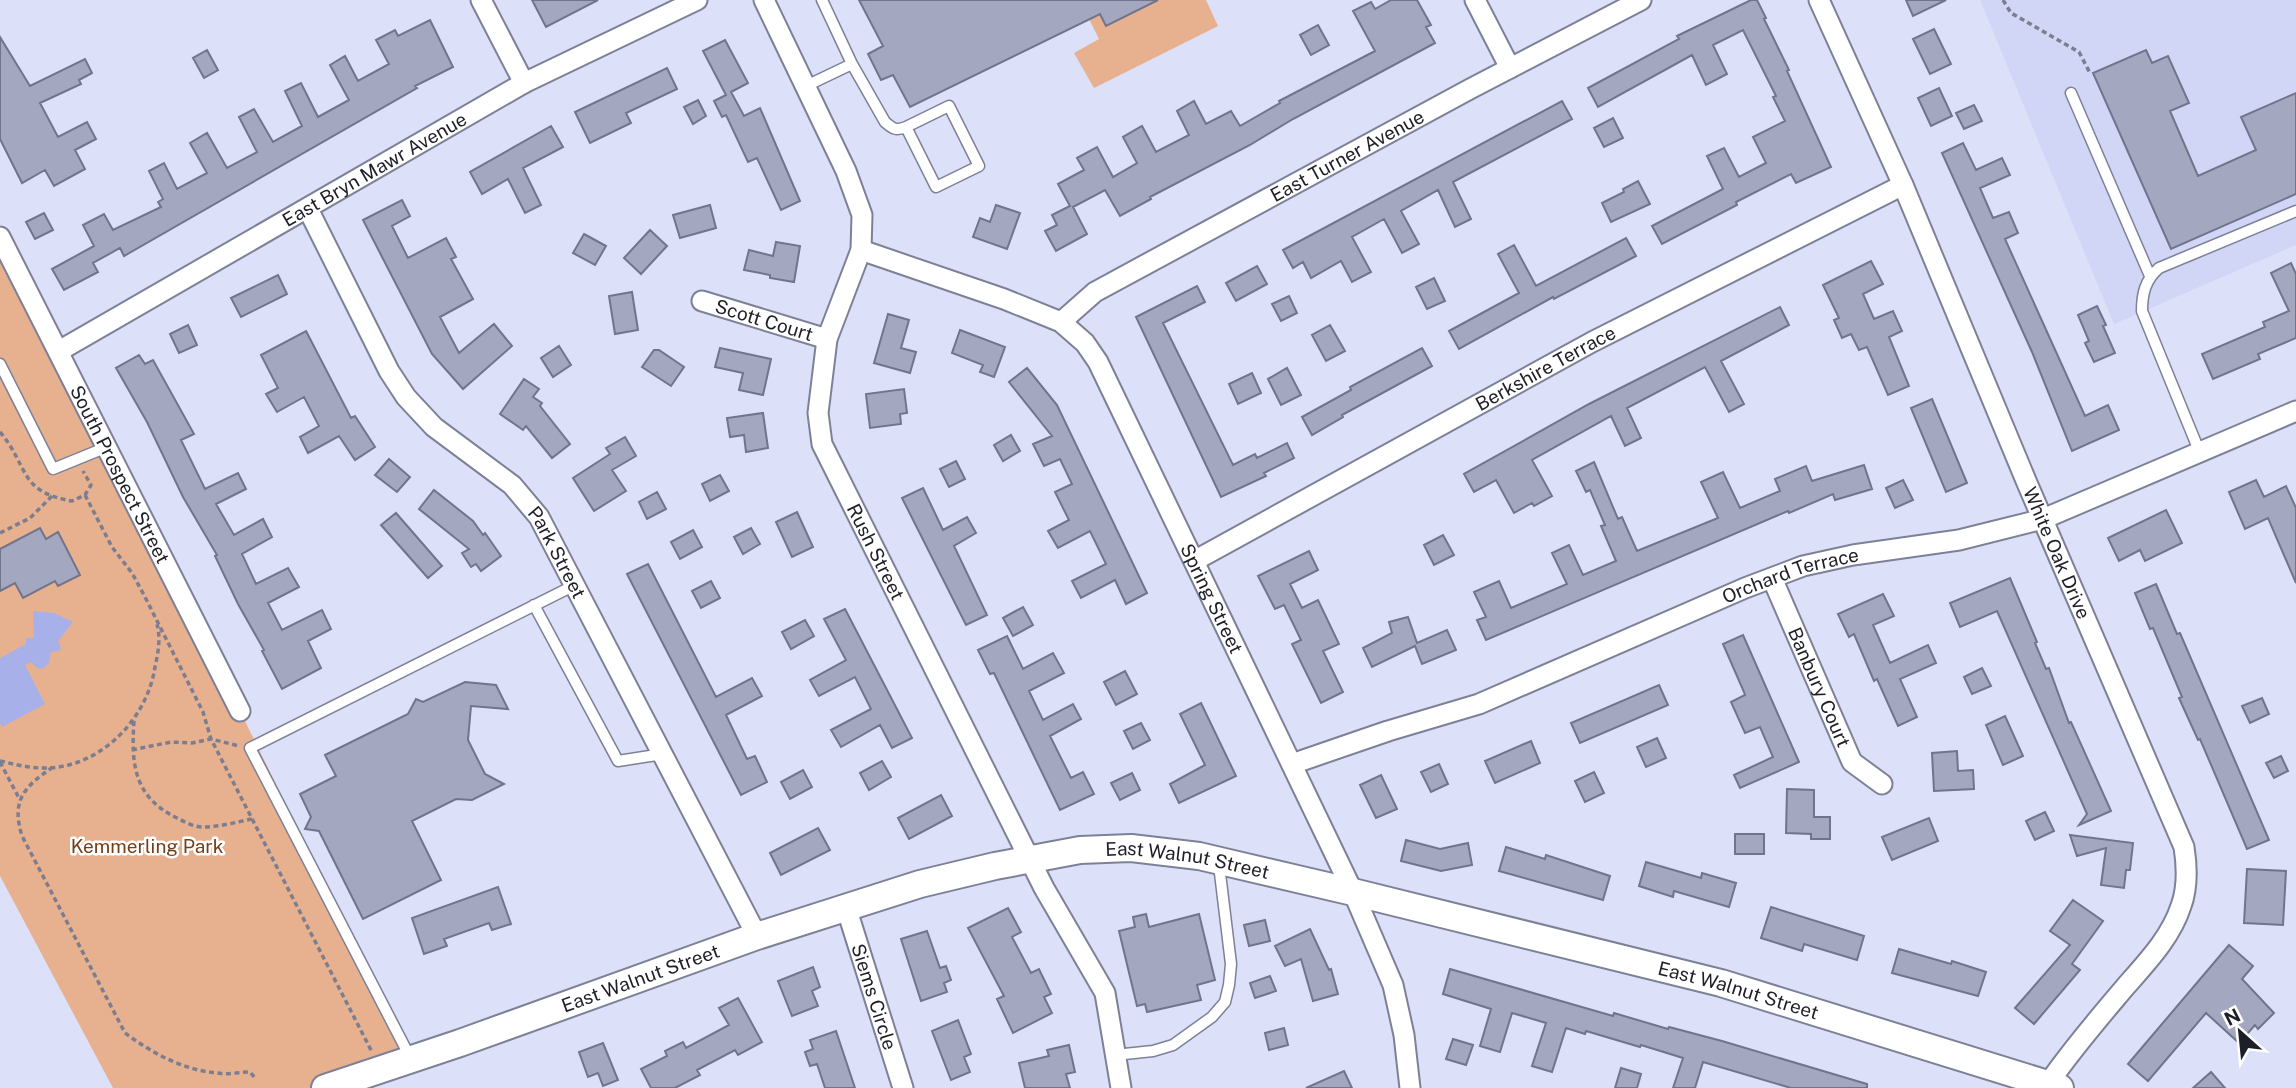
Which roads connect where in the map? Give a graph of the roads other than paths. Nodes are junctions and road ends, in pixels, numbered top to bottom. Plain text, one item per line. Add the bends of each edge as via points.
1 (481, 0) edge
2 (696, 0) edge
3 (764, 0) edge
4 (822, 0) edge
5 (1475, 0) edge
6 (1641, 0) edge
7 (1819, 0) edge
8 (852, 64) junction
9 (1510, 68) junction
10 (524, 83) junction
11 (806, 86) junction
12 (2071, 93) dead end
13 (906, 127) junction
14 (1903, 185) junction
15 (307, 209) junction
16 (2296, 211) edge
17 (2, 246) edge
18 (861, 250) junction
19 (2150, 276) junction
20 (702, 301) dead end
21 (1061, 322) junction
22 (827, 339) junction
23 (59, 351) junction
24 (0, 364) edge
25 (2296, 411) edge
26 (107, 446) junction
27 (2200, 453) junction
28 (2043, 519) junction
29 (1194, 561) junction
30 (1772, 578) junction
31 (575, 584) junction
32 (534, 605) junction
33 (240, 710) dead end
34 (663, 754) junction
35 (1292, 764) junction
36 (1882, 784) dead end
37 (1031, 859) junction
38 (1219, 861) junction
39 (1353, 891) junction
40 (846, 907) junction
41 (757, 936) junction
42 (1115, 1055) junction
43 (411, 1059) junction
44 (2054, 1086) edge
45 (325, 1088) edge
46 (903, 1088) edge
47 (1121, 1088) edge
48 (1410, 1088) edge

1 - 10 street
2 - 10 street, East Bryn Mawr Avenue
3 - 11 street, Rush Street
4 - 8 lane
5 - 9 street
6 - 9 street, East Turner Avenue
7 - 14 street, White Oak Drive
8 - 11 lane
8 - 13 lane via 885,122 898,131
9 - 21 street, East Turner Avenue via 1095,292
10 - 15 street, East Bryn Mawr Avenue
11 - 18 street, Rush Street via 855,191 862,215
12 - 19 lane
13 - 13 lane via 936,187 979,166 949,106
14 - 28 street, White Oak Drive
14 - 29 street, Berkshire Terrace via 1592,342
15 - 23 street, East Bryn Mawr Avenue
15 - 31 street, Park Street via 406,397 434,427 495,471 530,504
16 - 19 lane via 2159,268
17 - 23 street, South Prospect Street
18 - 21 street, Spring Street
18 - 22 street, Rush Street
19 - 27 lane via 2142,295 2142,312
20 - 22 street, Scott Court
21 - 29 street, Spring Street via 1098,362
22 - 37 street, Rush Street via 818,413 822,444
23 - 26 street, South Prospect Street
24 - 26 lane via 53,469
25 - 27 street, Orchard Terrace
26 - 33 street, South Prospect Street
27 - 28 street, Orchard Terrace
28 - 30 street, Orchard Terrace via 1959,540 1833,559
28 - 44 street, White Oak Drive via 2184,847 2186,863 2182,905 2169,932 2064,1060
29 - 35 street, Spring Street
30 - 35 street, Orchard Terrace via 1479,704
30 - 36 street, Banbury Court via 1852,762
31 - 32 lane
31 - 34 street, Park Street
32 - 34 lane via 618,761
32 - 43 lane via 250,748
34 - 41 street, Park Street
35 - 39 street, Spring Street
37 - 38 street, East Walnut Street via 1080,850 1131,848
37 - 40 street, East Walnut Street via 920,884
37 - 42 street, Rush Street via 1105,993
38 - 39 street, East Walnut Street
38 - 42 lane via 1231,964 1225,1002 1173,1045
39 - 44 street, East Walnut Street via 1721,983
39 - 48 street, Spring Street via 1393,985
40 - 41 street, East Walnut Street
40 - 46 street, Siems Circle
41 - 43 street, East Walnut Street
42 - 47 street, Rush Street
43 - 45 street, East Walnut Street

